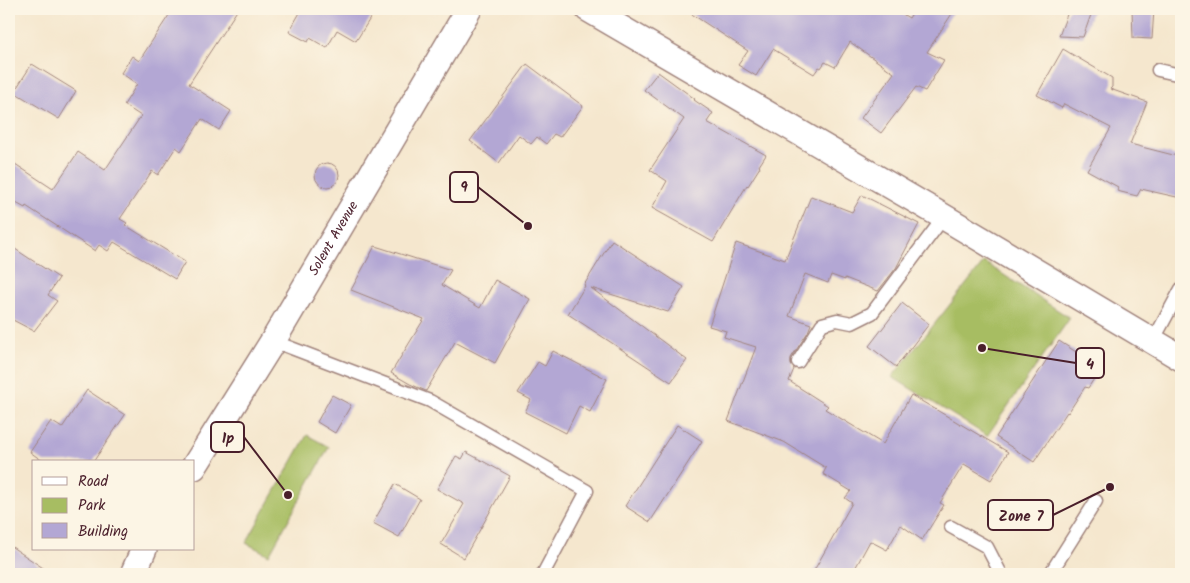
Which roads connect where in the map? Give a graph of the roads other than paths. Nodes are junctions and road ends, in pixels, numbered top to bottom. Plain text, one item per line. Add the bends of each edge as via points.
1 (469, 9) edge
2 (588, 9) edge
3 (1158, 70) dead end
4 (1181, 75) edge
5 (944, 217) junction
6 (1181, 289) edge
7 (273, 341) junction
8 (1153, 341) junction
9 (1181, 358) edge
10 (798, 362) dead end
11 (195, 465) edge
12 (1096, 501) dead end
13 (951, 526) dead end
14 (144, 550) edge
15 (133, 574) edge
16 (543, 574) edge
17 (1002, 574) edge
18 (1050, 574) edge

1 - 7 street, Solent Avenue
2 - 5 street
3 - 4 lane
5 - 8 street
5 - 10 lane via 872,313 852,322 837,320 822,324
6 - 8 lane
7 - 11 street, Solent Avenue
7 - 16 lane via 430,401 586,491
8 - 9 street
12 - 18 lane
13 - 17 lane via 987,547
14 - 15 street

